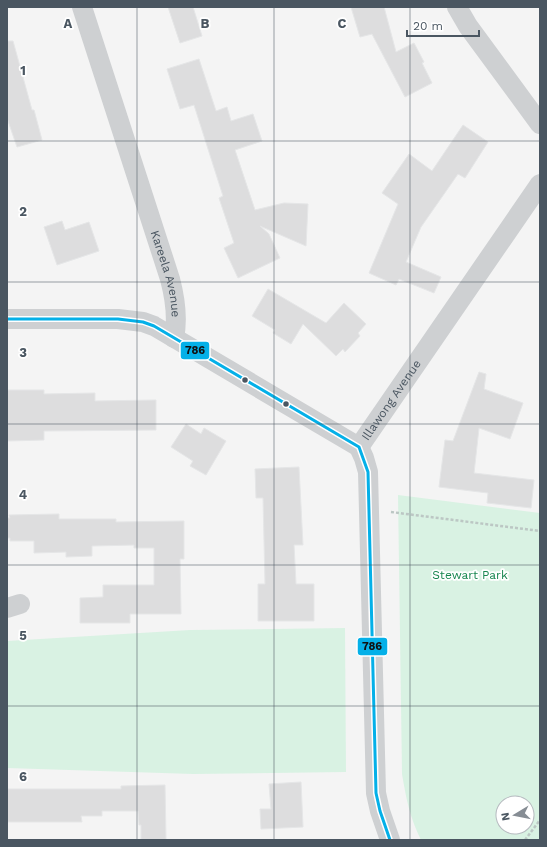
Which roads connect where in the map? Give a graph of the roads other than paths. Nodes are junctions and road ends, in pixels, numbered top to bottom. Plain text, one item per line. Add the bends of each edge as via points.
1 (82, 7) edge
2 (457, 7) edge
3 (540, 124) edge
4 (540, 184) edge
5 (7, 319) edge
6 (174, 338) junction
7 (359, 447) junction
8 (390, 840) edge

1 - 6 street, Kareela Avenue via 170,279 177,326
2 - 3 street via 468,26
4 - 7 street, Illawong Avenue
5 - 6 street via 118,318 154,326
6 - 7 street
7 - 8 street, Illawong Avenue via 368,472 376,787 380,811

